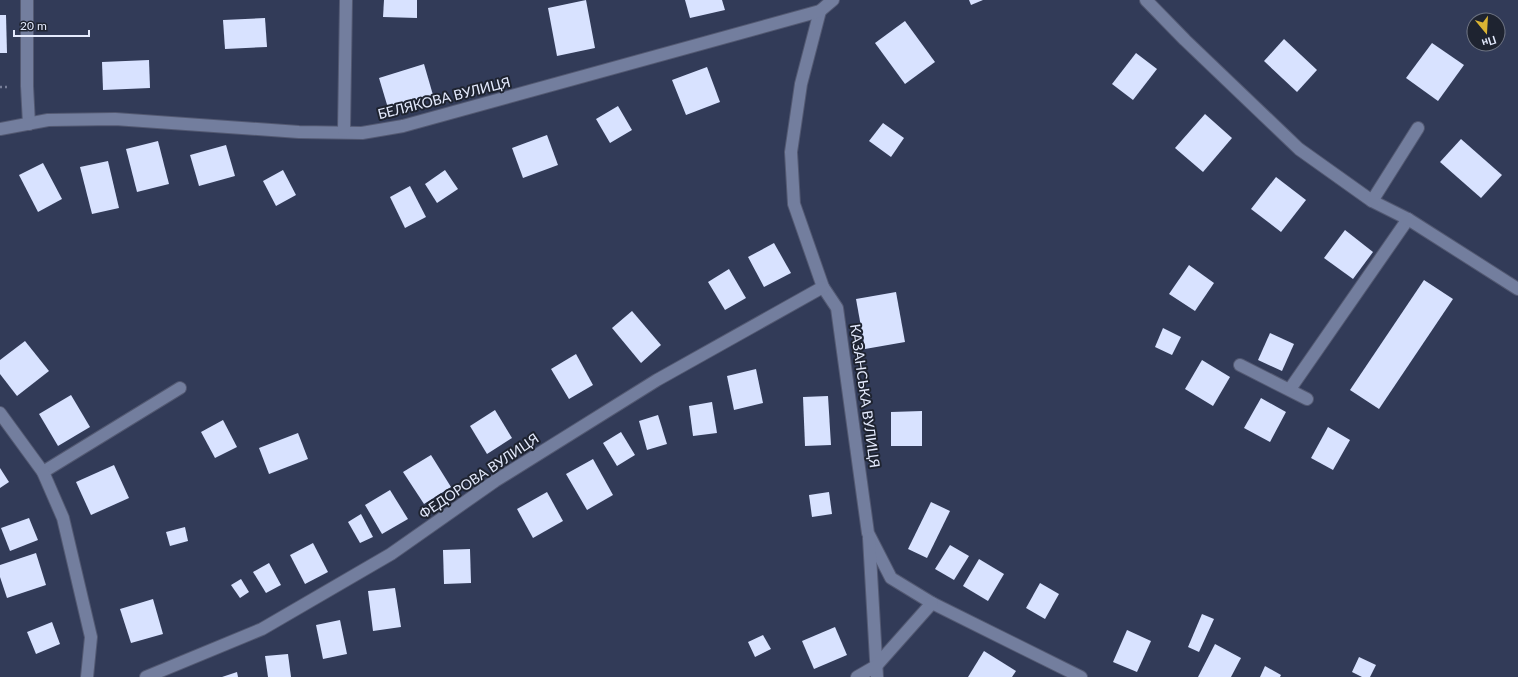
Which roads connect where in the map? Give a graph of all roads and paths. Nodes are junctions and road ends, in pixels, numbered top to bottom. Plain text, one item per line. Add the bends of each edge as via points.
1 (27, 0) edge
2 (346, 0) edge
3 (833, 0) edge
4 (1146, 0) edge
5 (820, 11) junction
6 (29, 124) junction
7 (1418, 128) dead end
8 (0, 129) edge
9 (344, 131) junction
10 (1372, 201) junction
11 (1408, 220) junction
12 (823, 287) junction
13 (1518, 289) edge
14 (1240, 365) dead end
15 (180, 388) dead end
16 (1290, 389) junction
17 (1307, 399) dead end
18 (0, 413) edge
19 (43, 472) junction
20 (868, 533) junction
21 (932, 602) junction
22 (876, 671) edge
23 (87, 677) edge
24 (146, 677) edge
25 (857, 677) edge
26 (1081, 677) edge

1 - 6 street
2 - 9 street
3 - 5 street, БЕЛЯКОВА ВУЛИЦЯ
4 - 10 street via 1184,40 1300,149
5 - 9 street, БЕЛЯКОВА ВУЛИЦЯ via 403,126 362,133
5 - 12 street, КАЗАНСЬКА ВУЛИЦЯ via 801,84 790,152 794,204
6 - 8 street, БЕЛЯКОВА ВУЛИЦЯ
6 - 9 street, БЕЛЯКОВА ВУЛИЦЯ via 48,120 115,119 298,132
7 - 10 street
10 - 11 street
11 - 13 street
11 - 16 street
12 - 20 street, КАЗАНСЬКА ВУЛИЦЯ via 837,308
12 - 24 street, ФЕДОРОВА ВУЛИЦЯ via 650,384 494,481 391,554 262,629
14 - 16 street
15 - 19 street
16 - 17 street
18 - 19 street
19 - 23 street via 63,518 91,637
20 - 21 street, КАЗАНСЬКА ВУЛИЦЯ via 891,578
20 - 22 street
21 - 22 street
21 - 26 street, КАЗАНСЬКА ВУЛИЦЯ
22 - 25 street

